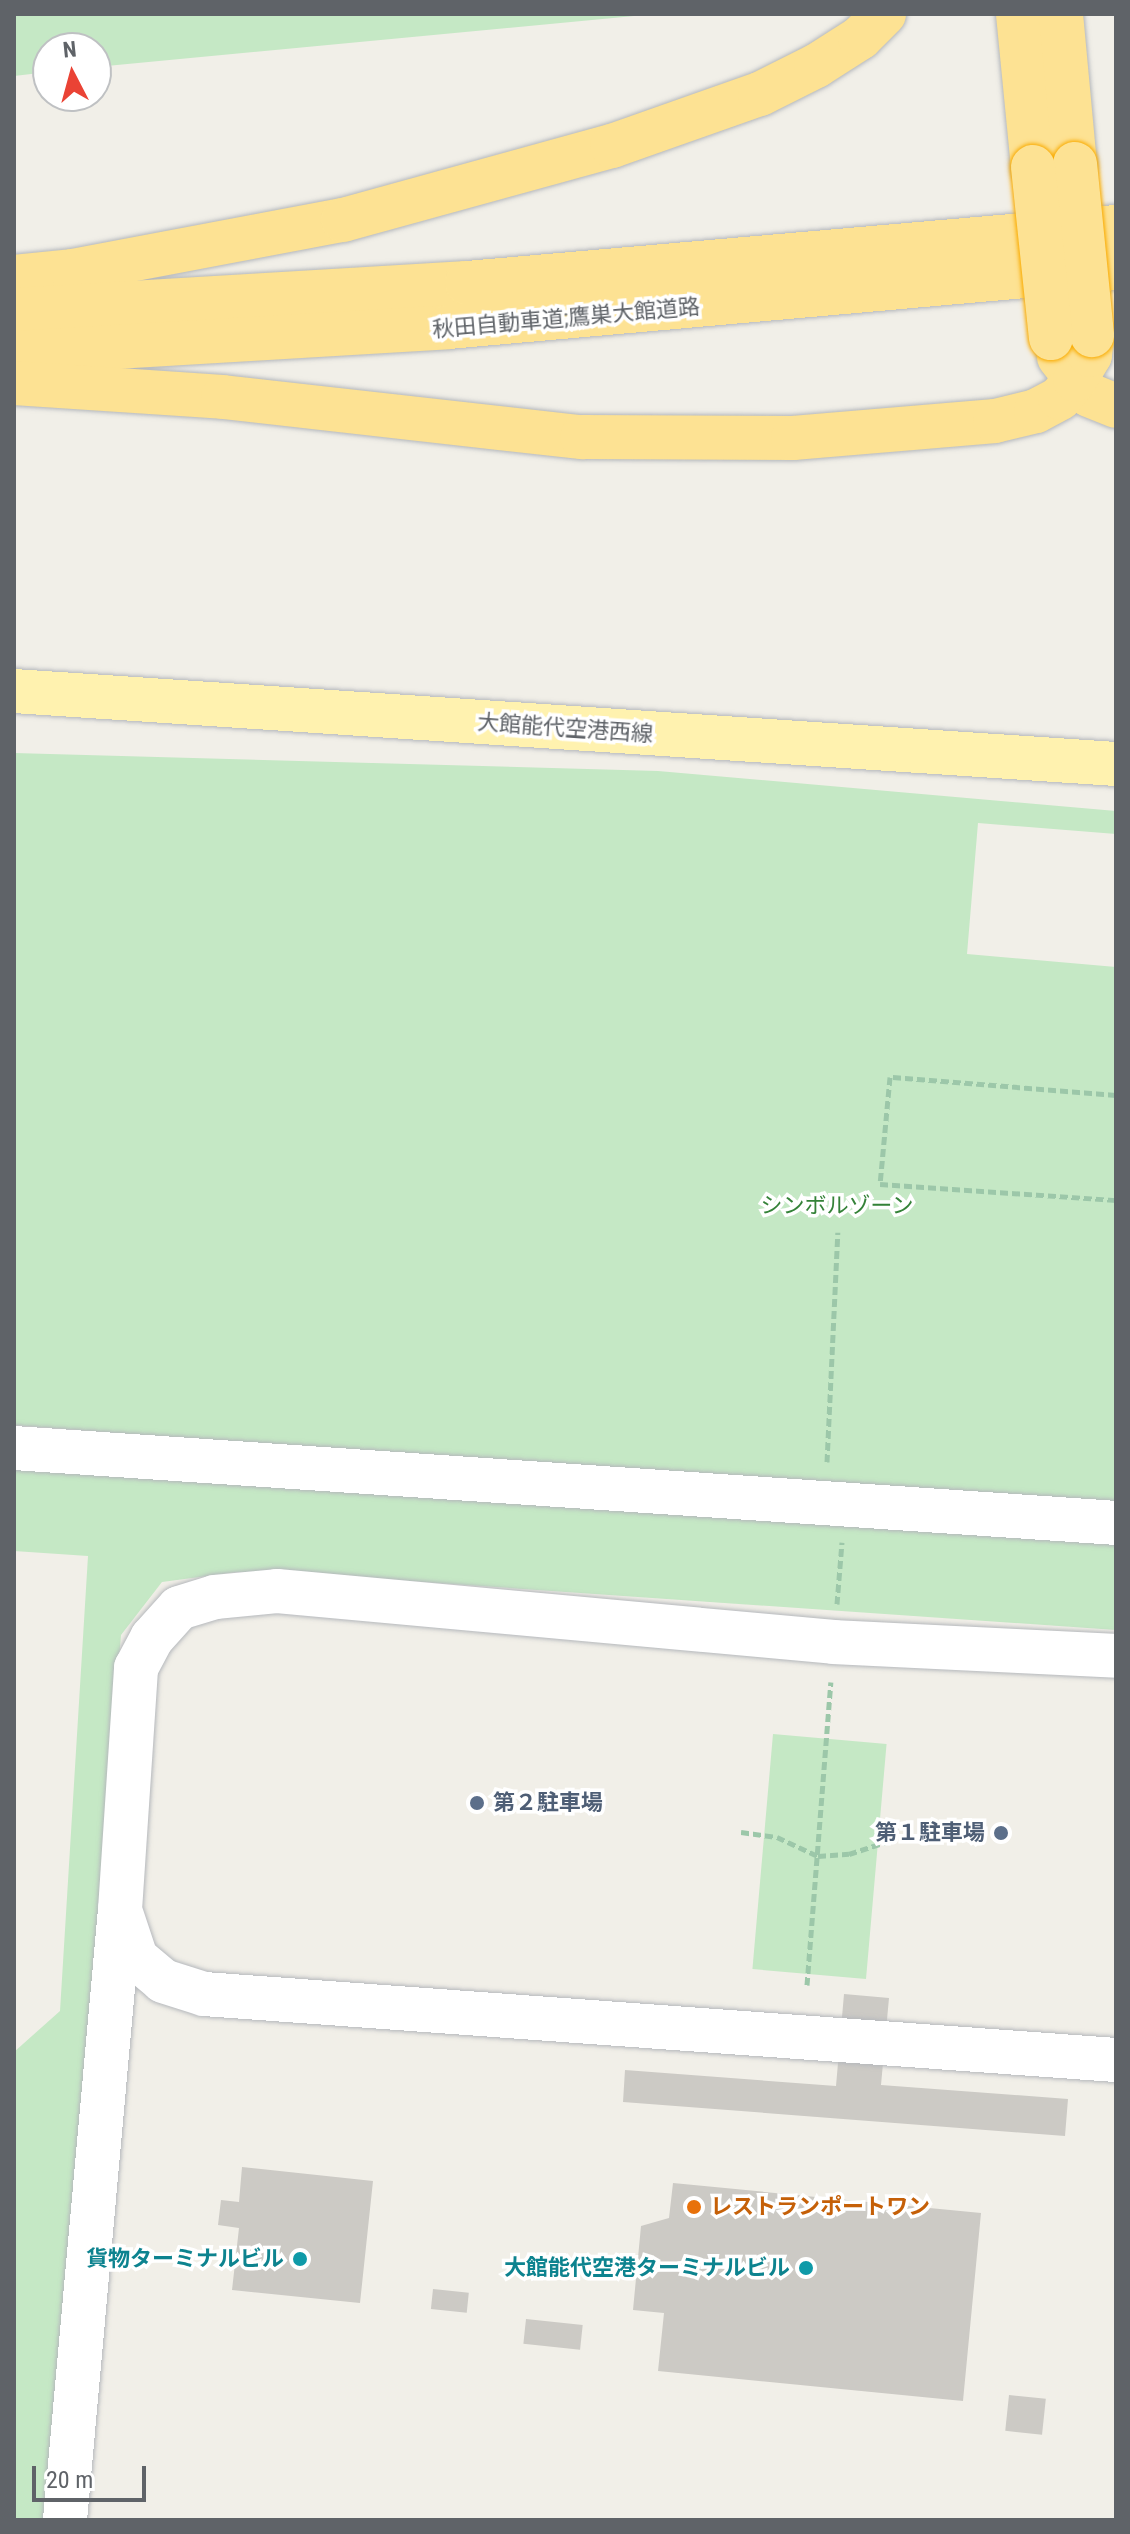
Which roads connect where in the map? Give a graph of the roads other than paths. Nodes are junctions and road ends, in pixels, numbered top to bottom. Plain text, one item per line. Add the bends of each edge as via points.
1 (884, 14) edge
2 (1018, 14) edge
3 (1061, 14) edge
4 (1054, 166) junction
5 (1116, 227) edge
6 (1116, 268) edge
7 (14, 277) edge
8 (14, 310) edge
9 (14, 353) edge
10 (1075, 380) junction
11 (14, 383) edge
12 (1116, 406) edge
13 (14, 691) edge
14 (1116, 764) edge
15 (14, 1448) edge
16 (1116, 1523) edge
17 (1116, 1656) edge
18 (120, 1910) junction
19 (1116, 2060) edge
20 (65, 2520) edge

1 - 7 highway via 860,38 774,87 698,119 612,146 343,220
2 - 4 highway
3 - 4 highway
4 - 10 highway, bridge
5 - 8 highway, 秋田自動車道;鷹巣大館道路 via 451,284
6 - 9 highway, 秋田自動車道;鷹巣大館道路 via 464,326
10 - 11 highway via 1060,398 1036,411 995,421 884,433 701,440 567,435 223,397
10 - 12 highway via 1089,395
13 - 14 main road, 大館能代空港西線
15 - 16 street
17 - 18 street via 834,1642 277,1591 215,1597 179,1608 152,1638 136,1668
18 - 19 street via 136,1958 163,1981 204,1994
18 - 20 street

